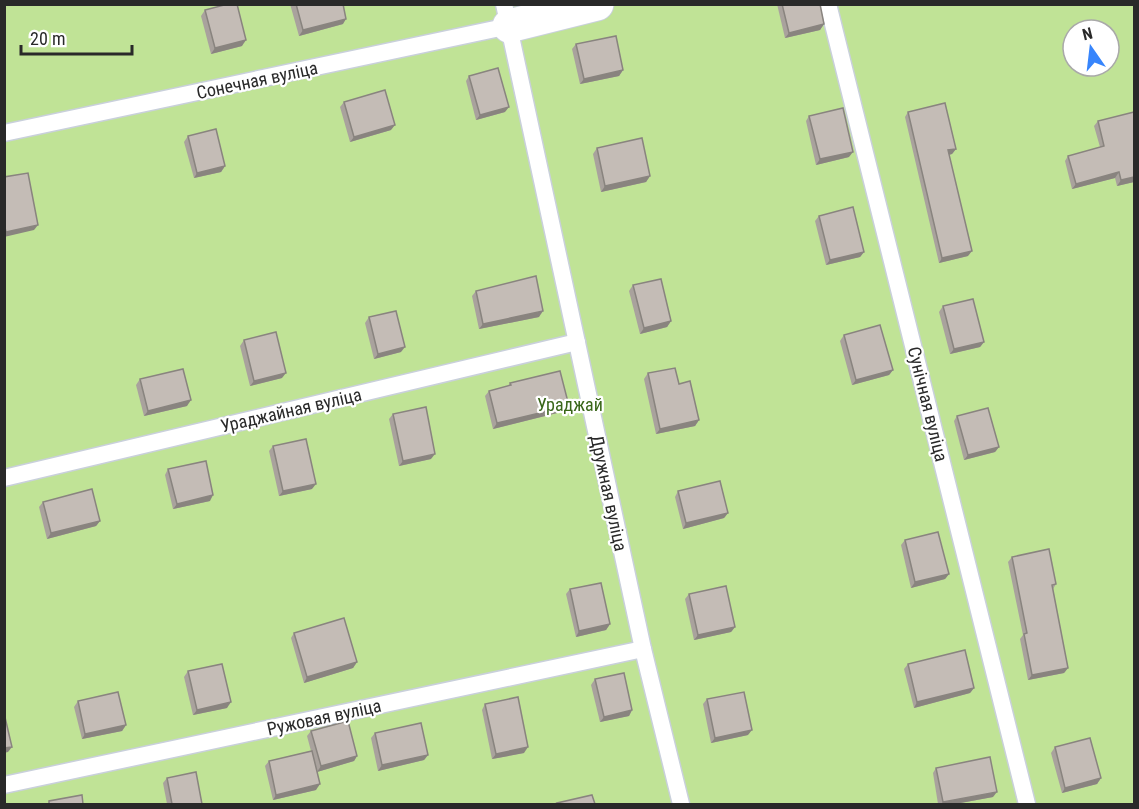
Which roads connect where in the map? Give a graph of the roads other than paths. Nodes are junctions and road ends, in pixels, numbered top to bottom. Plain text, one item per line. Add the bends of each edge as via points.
1 (597, 4) edge
2 (828, 4) edge
3 (506, 15) edge
4 (4, 133) edge
5 (577, 342) junction
6 (4, 478) edge
7 (643, 649) junction
8 (4, 785) edge
9 (681, 804) edge
10 (1027, 804) edge

1 - 3 street
2 - 10 lane, Сунічная вуліца
3 - 4 lane, Сонечная вуліца
3 - 5 lane, Дружная вуліца
5 - 6 lane, Ураджайная вуліца
5 - 7 lane, Дружная вуліца
7 - 8 lane, Ружовая вуліца
7 - 9 lane, Дружная вуліца

